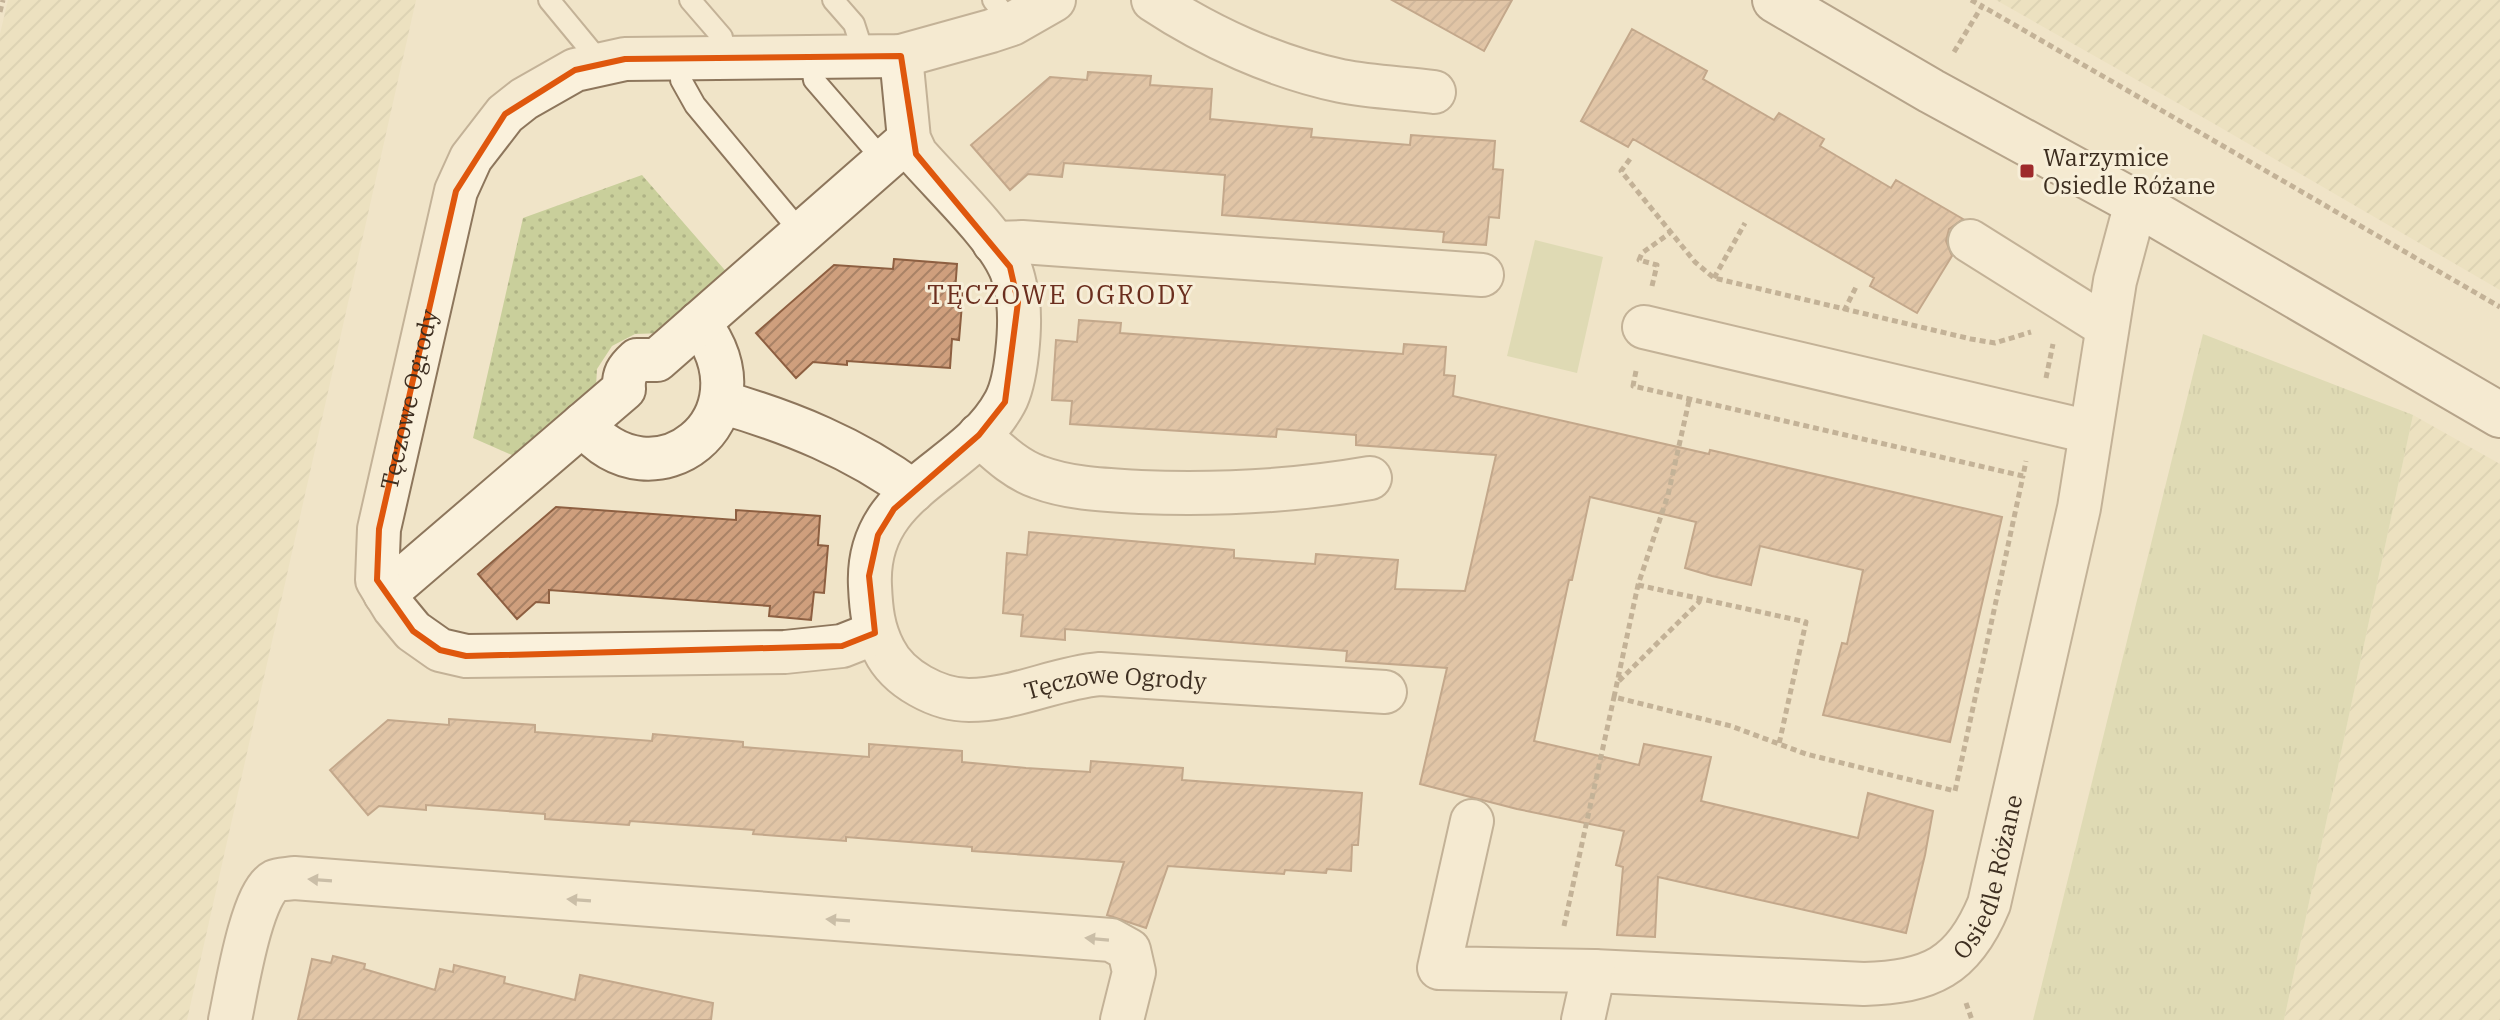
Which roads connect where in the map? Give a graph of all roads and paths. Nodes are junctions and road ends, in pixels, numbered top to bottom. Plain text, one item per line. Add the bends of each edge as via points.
1 (3, 0) edge
2 (549, 0) edge
3 (690, 0) edge
4 (833, 0) edge
5 (1054, 0) edge
6 (1153, 0) edge
7 (1775, 0) edge
8 (1971, 0) edge
9 (1982, 6) junction
10 (0, 12) edge
11 (1002, 12) edge
12 (682, 57) junction
13 (883, 57) junction
14 (723, 59) junction
15 (811, 59) junction
16 (601, 63) junction
17 (1931, 91) junction
18 (1434, 92) dead end
19 (891, 143) junction
20 (1630, 159) dead end
21 (2136, 203) junction
22 (789, 218) dead end
23 (1745, 223) dead end
24 (1670, 233) junction
25 (1970, 241) dead end
26 (994, 243) junction
27 (1642, 253) dead end
28 (1482, 275) dead end
29 (1714, 278) junction
30 (1856, 287) dead end
31 (2500, 307) edge
32 (1844, 311) junction
33 (699, 323) junction
34 (1644, 327) joint
35 (2107, 327) junction
36 (2039, 329) dead end
37 (2054, 339) dead end
38 (2044, 390) dead end
39 (1689, 401) junction
40 (721, 402) junction
41 (2500, 415) edge
42 (583, 424) junction
43 (2090, 432) junction
44 (979, 435) junction
45 (2029, 453) dead end
46 (2023, 476) junction
47 (1370, 478) dead end
48 (913, 491) junction
49 (1638, 585) junction
50 (385, 594) junction
51 (1701, 600) junction
52 (875, 633) junction
53 (1618, 682) junction
54 (1385, 692) dead end
55 (1614, 697) junction
56 (1779, 744) junction
57 (1955, 791) junction
58 (1970, 795) dead end
59 (1472, 821) dead end
60 (1562, 938) dead end
61 (1594, 971) junction
62 (230, 1020) edge
63 (1122, 1020) edge
64 (1583, 1020) edge

1 - 10 path
2 - 16 lane
3 - 14 lane via 722,37
4 - 13 lane
5 - 11 street, Tęczowe Ogrody
6 - 18 street via 1222,39 1299,70
7 - 17 street
8 - 9 path
9 - 17 path
9 - 31 path
11 - 13 street, Tęczowe Ogrody via 948,45
12 - 14 street, Tęczowe Ogrody
12 - 16 street, Tęczowe Ogrody
12 - 22 lane via 681,80 695,105
13 - 15 street, Tęczowe Ogrody
13 - 19 street, Tęczowe Ogrody
14 - 15 street, Tęczowe Ogrody
15 - 19 lane via 814,80
16 - 50 street, Tęczowe Ogrody via 558,79 505,114 471,158 456,191 379,529 377,580
17 - 21 street
19 - 26 street, Tęczowe Ogrody via 916,154
19 - 33 street
20 - 24 path via 1621,171
21 - 35 street, Osiedle Różane
21 - 41 street
23 - 29 path
24 - 27 path
24 - 29 path
25 - 35 street
26 - 28 street
26 - 44 street, Tęczowe Ogrody via 1010,267 1018,302 1017,339 1005,402
29 - 32 path
30 - 32 path
32 - 36 path via 1995,343
33 - 40 street via 718,352
33 - 42 street via 657,360 637,360 623,379 624,389
34 - 39 path via 1633,386
34 - 43 street
35 - 43 street, Osiedle Różane
37 - 38 path
39 - 46 path
39 - 49 path via 1668,495
40 - 42 street via 709,428 695,441 656,457 623,456
40 - 48 street via 775,417 832,442
42 - 50 street
43 - 61 street, Osiedle Różane via 2079,508 1989,904 1965,947 1924,978 1900,983
44 - 47 street via 1009,462 1067,486 1178,493 1319,487
44 - 48 street, Tęczowe Ogrody
45 - 46 path
46 - 57 path
48 - 52 street, Tęczowe Ogrody via 878,535 869,576
49 - 51 path
49 - 53 path
50 - 52 street, Tęczowe Ogrody via 413,631 440,650 466,656 785,652 842,646
51 - 53 path
51 - 56 path via 1806,622
52 - 54 street, Tęczowe Ogrody via 906,676 931,692 969,700 1100,674
53 - 55 path
55 - 56 path via 1731,726
55 - 60 path
56 - 57 path
57 - 58 path
59 - 61 street, Osiedle Różane via 1439,968
61 - 64 street
63 -> 62 street via 1134,972 1129,950 1111,940 294,878 274,882 261,896

